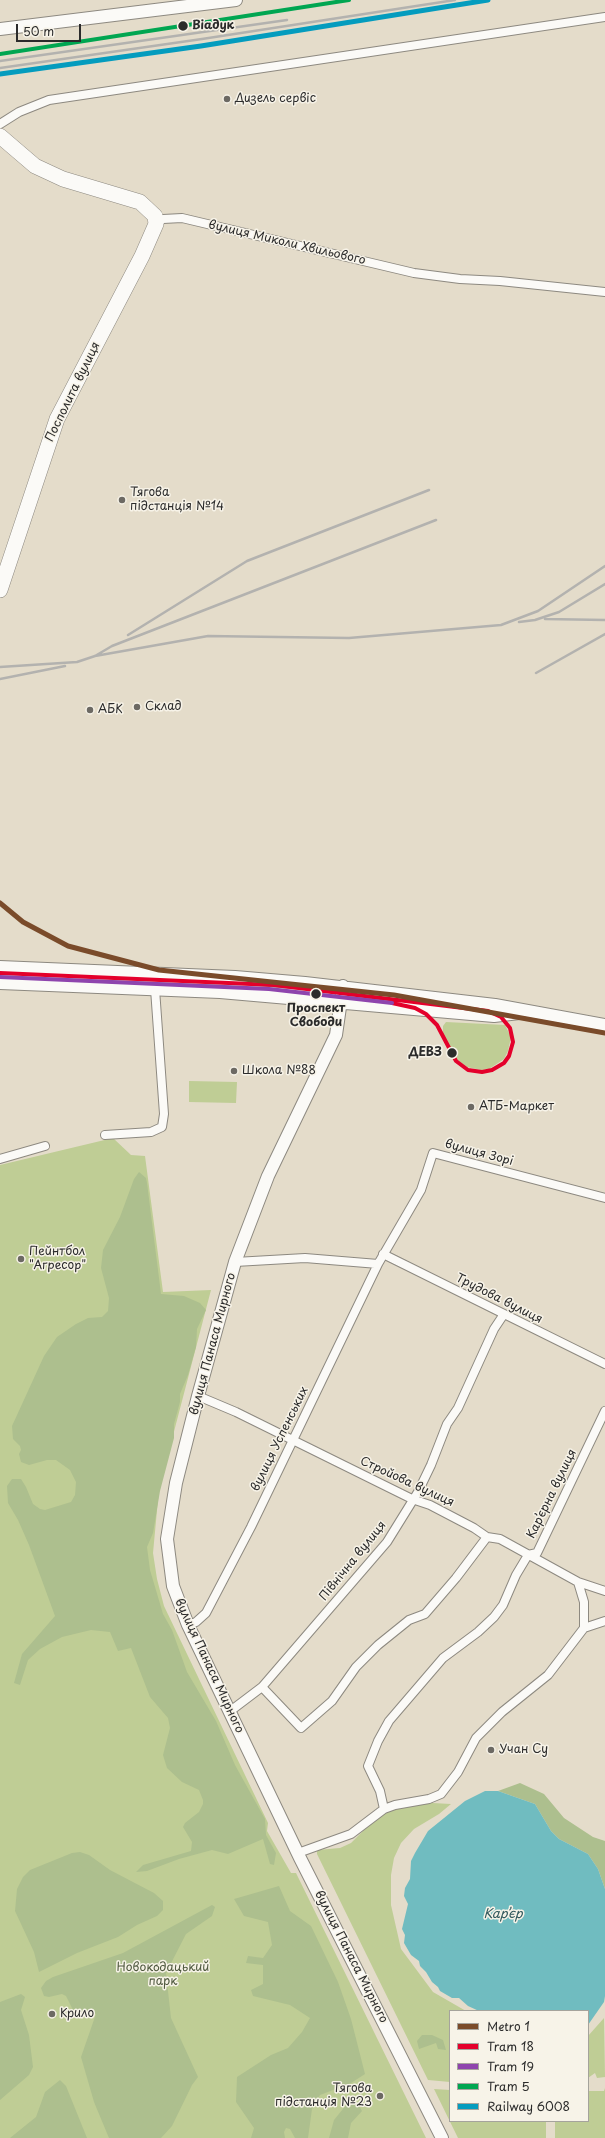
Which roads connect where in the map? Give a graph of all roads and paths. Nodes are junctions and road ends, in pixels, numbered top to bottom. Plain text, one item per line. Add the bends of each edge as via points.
1 (236, 0) edge
2 (605, 17) edge
3 (0, 29) edge
4 (0, 124) edge
5 (0, 136) edge
6 (156, 224) junction
7 (605, 292) edge
8 (0, 590) edge
9 (0, 967) edge
10 (0, 983) edge
11 (343, 986) junction
12 (155, 990) junction
13 (342, 1002) junction
14 (534, 1011) junction
15 (605, 1025) edge
16 (105, 1135) dead end
17 (45, 1146) dead end
18 (0, 1159) edge
19 (605, 1198) edge
20 (383, 1254) junction
21 (235, 1262) junction
22 (378, 1264) junction
23 (504, 1314) junction
24 (605, 1364) edge
25 (198, 1396) junction
26 (605, 1411) edge
27 (293, 1441) junction
28 (412, 1499) junction
29 (487, 1537) junction
30 (528, 1555) junction
31 (578, 1582) junction
32 (605, 1591) edge
33 (605, 1621) edge
34 (188, 1625) junction
35 (584, 1628) junction
36 (262, 1686) junction
37 (229, 1712) junction
38 (384, 1809) junction
39 (298, 1852) junction
40 (442, 2138) edge

1 - 3 main road
2 - 4 street via 56,99 19,112
5 - 6 highway via 35,166 63,179 140,202 155,216
6 - 7 street, вулиця Миколи Хвильового via 163,219 182,218 414,273
6 - 8 highway, Посполита вулиця via 142,256 57,419
9 - 11 main road via 250,978
10 - 12 main road
11 - 13 main road, вулиця Панаса Мирного
11 - 14 main road
12 - 13 main road via 220,992
12 - 16 street via 164,1114 162,1127 151,1132
13 - 14 main road via 494,1016
13 - 21 main road, вулиця Панаса Мирного via 336,1035 268,1176
14 - 15 main road
17 - 18 street
19 - 20 street, вулиця Зорі via 433,1153 421,1190
20 - 22 street, вулиця Успенських
20 - 23 street, Трудова вулиця
21 - 22 street via 305,1258
21 - 25 main road, вулиця Панаса Мирного
22 - 27 street, вулиця Успенських
23 - 24 street, Трудова вулиця
23 - 28 street, Північна вулиця via 494,1329 458,1408 447,1424 431,1465
25 - 27 street, Стройова вулиця
25 - 34 main road, вулиця Панаса Мирного via 176,1483 167,1539 173,1586
26 - 30 street, Карʼєрна вулиця via 537,1553
27 - 28 street, Стройова вулиця
27 - 34 street, вулиця Успенських via 206,1613
28 - 29 street, Стройова вулиця via 436,1508
28 - 36 street, Північна вулиця via 387,1542
29 - 30 street, Стройова вулиця via 500,1539
29 - 36 street via 425,1614 409,1620 378,1645 356,1667 332,1701 302,1728
30 - 31 street, Стройова вулиця
30 - 38 street, Карʼєрна вулиця via 494,1617 443,1658 389,1721 368,1766 380,1791
31 - 32 street, Стройова вулиця
31 - 35 street via 584,1602
33 - 35 street
34 - 37 main road, вулиця Панаса Мирного
35 - 38 street via 548,1675 502,1712 476,1738 458,1772 441,1794
36 - 37 street, Північна вулиця
37 - 39 main road, вулиця Панаса Мирного
38 - 39 street via 351,1834
39 - 40 main road, вулиця Панаса Мирного

